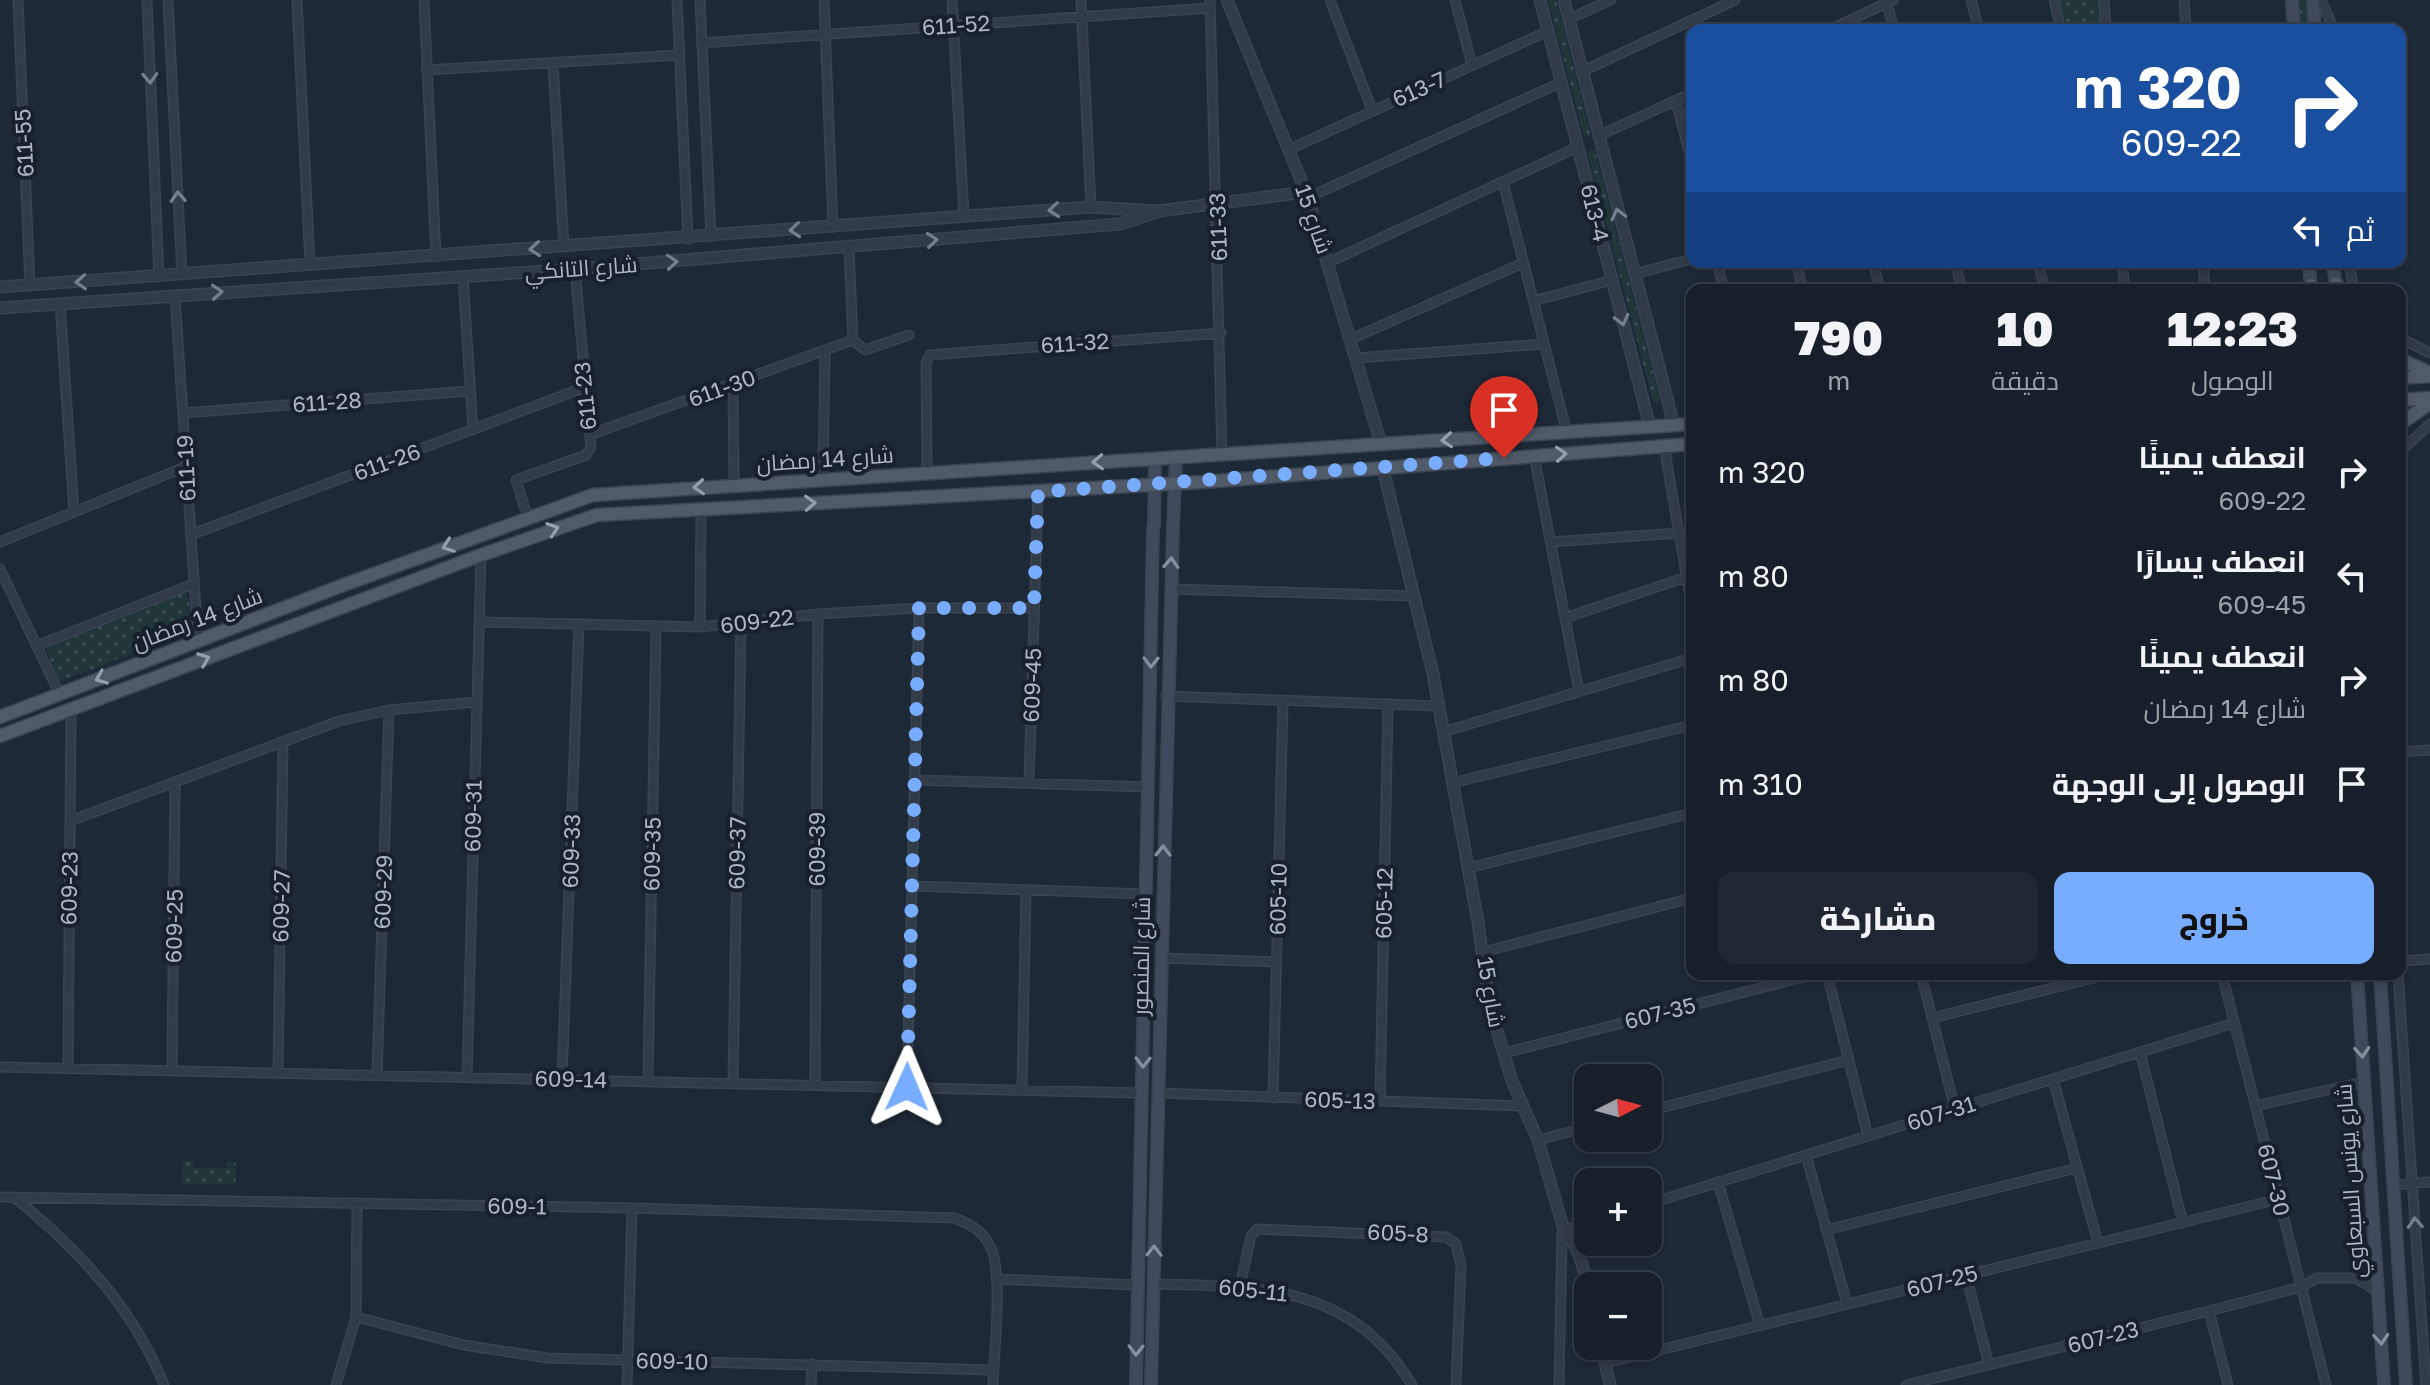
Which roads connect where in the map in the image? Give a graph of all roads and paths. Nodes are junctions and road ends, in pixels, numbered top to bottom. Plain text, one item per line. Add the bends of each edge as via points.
1 (18, 0) edge
2 (147, 0) edge
3 (168, 0) edge
4 (297, 0) edge
5 (424, 0) edge
6 (677, 0) edge
7 (700, 0) edge
8 (824, 0) edge
9 (952, 0) edge
10 (1081, 0) edge
11 (1227, 0) edge
12 (1330, 0) edge
13 (1455, 0) edge
14 (1540, 0) edge
15 (1564, 0) edge
16 (1611, 0) edge
17 (1735, 0) edge
18 (1971, 0) edge
19 (2054, 0) edge
20 (2104, 0) edge
21 (2184, 0) edge
22 (2292, 0) edge
23 (2313, 0) edge
24 (2321, 0) edge
25 (1890, 2) edge
26 (1210, 4) edge
27 (1082, 16) junction
28 (1569, 19) junction
29 (1842, 24) edge
30 (1893, 24) edge
31 (1977, 24) edge
32 (2060, 24) edge
33 (2106, 24) edge
34 (2186, 24) edge
35 (2294, 24) edge
36 (2315, 24) edge
37 (2331, 24) edge
38 (953, 25) junction
39 (1548, 31) junction
40 (825, 35) junction
41 (701, 43) junction
42 (680, 55) junction
43 (553, 64) junction
44 (1472, 65) junction
45 (426, 70) junction
46 (1581, 72) junction
47 (1562, 82) junction
48 (1686, 96) edge
49 (1676, 101) junction
50 (1372, 110) junction
51 (1598, 136) junction
52 (1686, 140) edge
53 (1578, 147) junction
54 (1290, 149) junction
55 (1503, 182) junction
56 (1307, 195) junction
57 (1218, 204) junction
58 (1091, 207) junction
59 (1159, 211) junction
60 (1000, 214) junction
61 (964, 217) junction
62 (833, 227) junction
63 (1002, 234) junction
64 (711, 237) junction
65 (688, 239) junction
66 (564, 247) junction
67 (849, 248) junction
68 (436, 257) junction
69 (1686, 261) edge
70 (373, 262) junction
71 (1329, 262) junction
72 (1523, 263) junction
73 (310, 265) junction
74 (575, 269) junction
75 (1634, 274) junction
76 (182, 275) junction
77 (463, 276) junction
78 (159, 277) junction
79 (120, 280) junction
80 (374, 280) junction
81 (1612, 280) junction
82 (30, 285) junction
83 (0, 287) edge
84 (175, 296) junction
85 (122, 299) junction
86 (1533, 301) junction
87 (60, 303) junction
88 (0, 308) edge
89 (1221, 333) junction
90 (909, 335) dead end
91 (1351, 339) junction
92 (853, 340) junction
93 (2406, 341) edge
94 (1544, 344) junction
95 (825, 350) junction
96 (2430, 353) edge
97 (1357, 358) junction
98 (2406, 362) edge
99 (2430, 374) edge
100 (2406, 377) edge
101 (733, 385) junction
102 (583, 388) junction
103 (470, 391) junction
104 (2406, 400) edge
105 (2430, 400) edge
106 (183, 413) junction
107 (2406, 419) edge
108 (1686, 424) edge
109 (2430, 424) edge
110 (1674, 425) junction
111 (1650, 427) junction
112 (473, 430) junction
113 (1567, 433) junction
114 (589, 435) junction
115 (1381, 444) junction
116 (1686, 444) edge
117 (1664, 446) junction
118 (2406, 446) edge
119 (1222, 454) junction
120 (1534, 455) junction
121 (1176, 457) junction
122 (1155, 459) junction
123 (185, 467) junction
124 (1381, 470) junction
125 (927, 471) junction
126 (823, 478) junction
127 (1176, 483) junction
128 (1154, 484) junction
129 (734, 485) junction
130 (1038, 492) junction
131 (701, 509) junction
132 (74, 512) junction
133 (528, 518) junction
134 (1678, 533) junction
135 (190, 535) junction
136 (0, 542) edge
137 (1551, 542) junction
138 (481, 555) junction
139 (0, 569) edge
140 (1686, 577) joint
141 (193, 584) junction
142 (1170, 589) junction
143 (1412, 596) junction
144 (919, 608) junction
145 (1034, 608) junction
146 (818, 614) junction
147 (1565, 618) junction
148 (481, 622) junction
149 (579, 624) junction
150 (741, 624) junction
151 (700, 627) junction
152 (656, 628) junction
153 (198, 640) junction
154 (36, 646) junction
155 (1686, 660) edge
156 (1579, 692) junction
157 (60, 695) junction
158 (1166, 696) junction
159 (1283, 700) junction
160 (476, 702) junction
161 (1388, 704) junction
162 (1438, 706) junction
163 (71, 709) junction
164 (389, 710) junction
165 (0, 717) edge
166 (1686, 726) edge
167 (1443, 732) junction
168 (0, 736) edge
169 (283, 741) junction
170 (2430, 750) edge
171 (2406, 752) edge
172 (915, 780) junction
173 (1029, 782) junction
174 (175, 783) junction
175 (1452, 783) junction
176 (1149, 787) junction
177 (1686, 814) edge
178 (70, 821) junction
179 (1468, 868) junction
180 (912, 886) junction
181 (1026, 891) junction
182 (1146, 894) junction
183 (1686, 900) edge
184 (1483, 952) junction
185 (1161, 958) junction
186 (2430, 959) edge
187 (2406, 961) edge
188 (1276, 962) junction
189 (1792, 980) edge
190 (1829, 980) edge
191 (1922, 980) edge
192 (2086, 980) edge
193 (2223, 980) edge
194 (2357, 980) edge
195 (2380, 980) edge
196 (2398, 980) edge
197 (1932, 1018) junction
198 (2234, 1023) junction
199 (2140, 1052) junction
200 (1504, 1053) junction
201 (1849, 1060) junction
202 (0, 1067) edge
203 (68, 1068) junction
204 (172, 1069) junction
205 (278, 1071) junction
206 (377, 1074) junction
207 (467, 1077) junction
208 (562, 1078) junction
209 (2053, 1079) junction
210 (648, 1081) junction
211 (733, 1082) junction
212 (2364, 1082) junction
213 (815, 1085) junction
214 (907, 1087) junction
215 (1022, 1090) junction
216 (1142, 1093) junction
217 (1159, 1093) junction
218 (1273, 1098) junction
219 (1380, 1101) junction
220 (1522, 1106) junction
221 (2255, 1106) junction
222 (1662, 1107) edge
223 (1955, 1109) junction
224 (1574, 1131) edge
225 (1868, 1136) junction
226 (1538, 1140) junction
227 (1806, 1155) junction
228 (2077, 1168) junction
229 (1718, 1182) junction
230 (2430, 1182) edge
231 (2412, 1183) junction
232 (2394, 1185) junction
233 (0, 1197) edge
234 (13, 1197) junction
235 (2279, 1199) junction
236 (1662, 1200) edge
237 (357, 1203) junction
238 (632, 1208) junction
239 (2183, 1223) junction
240 (1574, 1227) edge
241 (1564, 1230) junction
242 (1826, 1230) junction
243 (2098, 1243) junction
244 (1583, 1272) edge
245 (1966, 1275) junction
246 (996, 1279) junction
247 (1154, 1284) junction
248 (1137, 1285) junction
249 (1240, 1286) junction
250 (2301, 1287) junction
251 (2400, 1289) junction
252 (2377, 1291) junction
253 (1847, 1304) junction
254 (2209, 1311) junction
255 (356, 1317) junction
256 (1760, 1326) junction
257 (1605, 1360) edge
258 (627, 1361) junction
259 (1606, 1363) junction
260 (812, 1364) junction
261 (1989, 1365) junction
262 (994, 1370) junction
263 (164, 1385) edge
264 (336, 1385) edge
265 (627, 1385) edge
266 (811, 1385) edge
267 (993, 1385) edge
268 (1136, 1385) edge
269 (1151, 1385) edge
270 (1412, 1385) edge
271 (1456, 1385) edge
272 (1559, 1385) edge
273 (1610, 1385) edge
274 (1906, 1385) edge
275 (2228, 1385) edge
276 (2326, 1385) edge
277 (2384, 1385) edge
278 (2406, 1385) edge
279 (2426, 1385) edge

1 - 82 street, 611-55
2 -> 78 street
76 -> 3 street
4 - 73 street
5 - 45 street
6 - 42 street
7 - 41 street
8 - 40 street
9 - 38 street
10 - 27 street
11 - 54 street, شارع 15
12 - 50 street
13 - 44 street
14 - 39 street, 613-4
15 - 28 street, 613-4
16 - 28 street
17 - 46 street
18 - 31 street
19 - 32 street
20 - 33 street
21 - 34 street
22 - 35 main road
23 - 36 main road
24 - 37 street
25 - 29 street
25 - 30 street
26 - 27 street, 611-52
26 - 57 street, 611-33
27 - 38 street, 611-52
27 - 58 street
28 - 46 street, 613-4
38 - 40 street, 611-52
38 - 61 street
39 - 44 street, 613-7
39 - 47 street, 613-4
40 - 41 street, 611-52
40 - 62 street
41 - 64 street
42 - 43 street
42 - 65 street
43 - 45 street
43 - 66 street
44 - 50 street, 613-7
45 - 68 street
46 - 51 street, 613-4
47 - 53 street, 613-4
47 - 56 street
48 - 49 street
49 - 51 street
49 - 52 street
50 - 54 street, 613-7
75 -> 51 street, 613-4
53 - 55 street
53 - 81 street, 613-4
54 - 56 street, شارع 15
55 - 71 street
55 - 72 street
56 - 57 street, شارع التانكي
56 - 71 street, شارع 15
57 - 59 street, شارع التانكي
57 - 89 street, 611-33
58 - 59 street, شارع التانكي
58 -> 60 street, شارع التانكي
59 - 63 street, شارع التانكي via 1120,224
60 - 61 street, شارع التانكي
60 - 63 street
61 - 62 street, شارع التانكي
62 -> 64 street, شارع التانكي
67 -> 63 street, شارع التانكي
64 - 65 street, شارع التانكي
65 - 66 street, شارع التانكي
66 -> 68 street, شارع التانكي
74 -> 67 street, شارع التانكي
67 - 92 street
68 - 70 street, شارع التانكي
69 - 75 street
70 - 73 street, شارع التانكي
70 - 80 street
71 - 91 street, شارع 15
72 - 86 street
72 - 91 street
73 - 76 street, شارع التانكي
74 - 77 street, شارع التانكي
74 - 102 street, 611-23
75 - 110 street, 613-4
76 - 78 street, شارع التانكي
77 - 80 street, شارع التانكي
77 - 103 street
78 - 79 street, شارع التانكي
79 -> 82 street, شارع التانكي
79 - 85 street
84 -> 80 street, شارع التانكي
81 - 86 street
81 -> 111 street, 613-4
82 - 83 street, شارع التانكي
84 - 85 street, شارع التانكي
84 - 106 street, 611-19
85 - 87 street, شارع التانكي
86 - 94 street
87 - 88 street, شارع التانكي
87 - 132 street
89 - 119 street, 611-33
89 - 125 street, 611-32 via 930,355
90 - 92 street via 868,350
91 - 97 street, شارع 15
92 - 95 street, 611-30
93 - 96 street
94 - 97 street
94 - 113 street
95 - 101 street, 611-30
95 - 126 street
97 - 115 street, شارع 15
98 - 99 main road
99 - 100 main road
101 - 114 street, 611-30
101 - 129 street
102 - 112 street, 611-26
102 - 114 street, 611-23
103 - 106 street, 611-28
103 - 112 street
104 - 105 main road
105 - 107 main road
106 - 123 street, 611-19
108 - 110 main road, شارع 14 رمضان
109 - 118 street
110 - 111 main road, شارع 14 رمضان
111 - 113 main road, شارع 14 رمضان
112 - 135 street, 611-26
113 -> 115 main road, شارع 14 رمضان
114 - 133 street, 611-23 via 586,455 516,480
115 - 119 main road, شارع 14 رمضان
116 - 117 main road, شارع 14 رمضان
120 -> 117 main road, شارع 14 رمضان
117 - 134 street
119 - 121 main road, شارع 14 رمضان
120 - 124 main road, شارع 14 رمضان
120 - 137 street
121 - 122 main road, شارع 14 رمضان
121 - 127 main road, شارع المنصور
122 -> 125 main road, شارع 14 رمضان
122 - 128 main road, شارع المنصور
123 - 132 street
123 - 135 street, 611-19
124 - 127 main road, شارع 14 رمضان
124 - 143 street, شارع 15
125 - 126 main road, شارع 14 رمضان
126 - 129 main road, شارع 14 رمضان
127 - 128 main road, شارع 14 رمضان
142 -> 127 main road, شارع المنصور
128 - 130 main road, شارع 14 رمضان
128 -> 176 main road, شارع المنصور
129 -> 133 main road, شارع 14 رمضان via 593,495
131 -> 130 main road, شارع 14 رمضان
130 - 145 street, 609-45
138 -> 131 main road, شارع 14 رمضان via 597,515
131 - 151 street
132 - 136 street
133 -> 153 main road, شارع 14 رمضان
134 - 137 street
134 - 140 street
135 - 141 street, 611-19
137 - 147 street
138 - 148 street, 609-31
163 -> 138 main road, شارع 14 رمضان
139 - 154 street
140 - 147 street
141 - 153 street, 611-19
141 - 154 street
142 - 143 street
142 - 158 main road, شارع المنصور
143 - 162 street, شارع 15
144 - 145 street, 609-22
144 - 146 street, 609-22
144 - 172 street
145 - 173 street, 609-45
146 - 150 street, 609-22
146 - 213 street, 609-39
147 - 156 street
148 - 149 street, 609-22
148 - 160 street, 609-31
149 - 152 street, 609-22
149 - 208 street, 609-33
150 - 151 street, 609-22
150 - 211 street, 609-37
151 - 152 street, 609-22
152 - 210 street, 609-35
153 -> 157 main road, شارع 14 رمضان
154 - 157 street
155 - 156 street
156 - 167 street
157 - 165 main road, شارع 14 رمضان
158 - 159 street
185 -> 158 main road, شارع المنصور
159 - 161 street
159 - 188 street, 605-10
160 - 164 street
160 - 207 street, 609-31
161 - 162 street
161 - 219 street, 605-12
162 - 167 street, شارع 15
163 - 168 main road, شارع 14 رمضان
163 - 178 street, 609-23
164 - 169 street
164 - 206 street, 609-29
166 - 175 street
167 - 175 street, شارع 15
169 - 174 street
169 - 205 street, 609-27
170 - 171 street
172 - 173 street
172 - 180 street
173 - 176 street
174 - 178 street
174 - 204 street, 609-25
175 - 179 street, شارع 15
176 - 182 main road, شارع المنصور
177 - 179 street
178 - 203 street, 609-23
179 - 184 street, شارع 15
180 - 181 street
180 - 214 street
181 - 182 street
181 - 215 street
182 -> 216 main road, شارع المنصور
183 - 184 street
184 - 200 street, شارع 15 via 1489,1004
185 - 188 street
185 - 217 main road, شارع المنصور
186 - 187 street
188 - 218 street, 605-10
189 - 200 street, 607-35
190 - 201 street
191 - 197 street
192 - 197 street
193 - 198 street, 607-30
194 -> 212 main road, شارع يونس السبعاوي
195 - 232 main road, شارع يونس السبعاوي
196 - 231 street
197 - 223 street
198 - 199 street, 607-31
198 - 221 street, 607-30
199 - 209 street, 607-31
199 - 239 street
200 - 220 street, شارع 15
201 - 222 street
201 - 225 street
202 - 203 street, 609-14
203 - 204 street, 609-14
204 - 205 street, 609-14
205 - 206 street, 609-14
206 - 207 street, 609-14
207 - 208 street, 609-14
208 - 210 street, 609-14
209 - 223 street, 607-31
209 - 228 street
210 - 211 street, 609-14
211 - 213 street, 609-14
212 - 221 street
212 - 252 main road, شارع يونس السبعاوي
213 - 214 street, 609-14
214 - 215 street, 609-14
215 - 216 street, 609-14
216 - 248 main road, شارع المنصور
217 - 218 street, 605-13
247 -> 217 main road, شارع المنصور
218 - 219 street, 605-13
219 - 220 street, 605-13
220 - 226 street, شارع 15
221 - 235 street, 607-30
223 - 225 street, 607-31
224 - 226 street
225 - 227 street, 607-31
226 - 241 street, شارع 15
227 - 229 street, 607-31
227 - 242 street
228 - 242 street
228 - 243 street
229 - 236 street, 607-31
229 - 256 street
230 - 231 street
231 - 232 street
279 -> 231 street
232 - 251 main road, شارع يونس السبعاوي
233 - 234 street, 609-1
234 - 237 street, 609-1
234 - 263 street via 98,1275 132,1321
235 - 239 street, 607-25
235 - 250 street, 607-30
237 - 238 street, 609-1
237 - 255 street
238 - 246 street, 609-1 via 954,1218 983,1235 993,1251
238 - 258 street
239 - 243 street, 607-25
240 - 241 street
241 - 244 street, شارع 15 via 1574,1241
241 - 272 street
242 - 253 street
243 - 245 street, 607-25
245 - 253 street, 607-25
245 - 261 street
246 - 248 street
246 - 262 street, 609-1
247 - 249 street, 605-11
247 - 269 main road, شارع المنصور
248 -> 268 main road, شارع المنصور
249 - 270 street, 605-11 via 1274,1289 1337,1310 1384,1345
249 - 271 street, 605-8 via 1257,1229 1446,1237 1456,1244 1461,1266
250 - 252 street, 607-23 via 2317,1278 2346,1276
250 - 254 street, 607-23
250 - 276 street, 607-30
251 - 252 main road
251 - 278 main road, شارع يونس السبعاوي
252 -> 277 main road, شارع يونس السبعاوي
253 - 256 street, 607-25
254 - 261 street, 607-23
254 - 275 street
255 - 258 street, 609-10 via 464,1345 547,1358
255 - 264 street
256 - 259 street, 607-25
257 - 259 street
258 - 260 street, 609-10
258 - 265 street
259 - 273 street
260 - 262 street, 609-10
260 - 266 street
261 - 274 street, 607-23
262 - 267 street, 609-1

